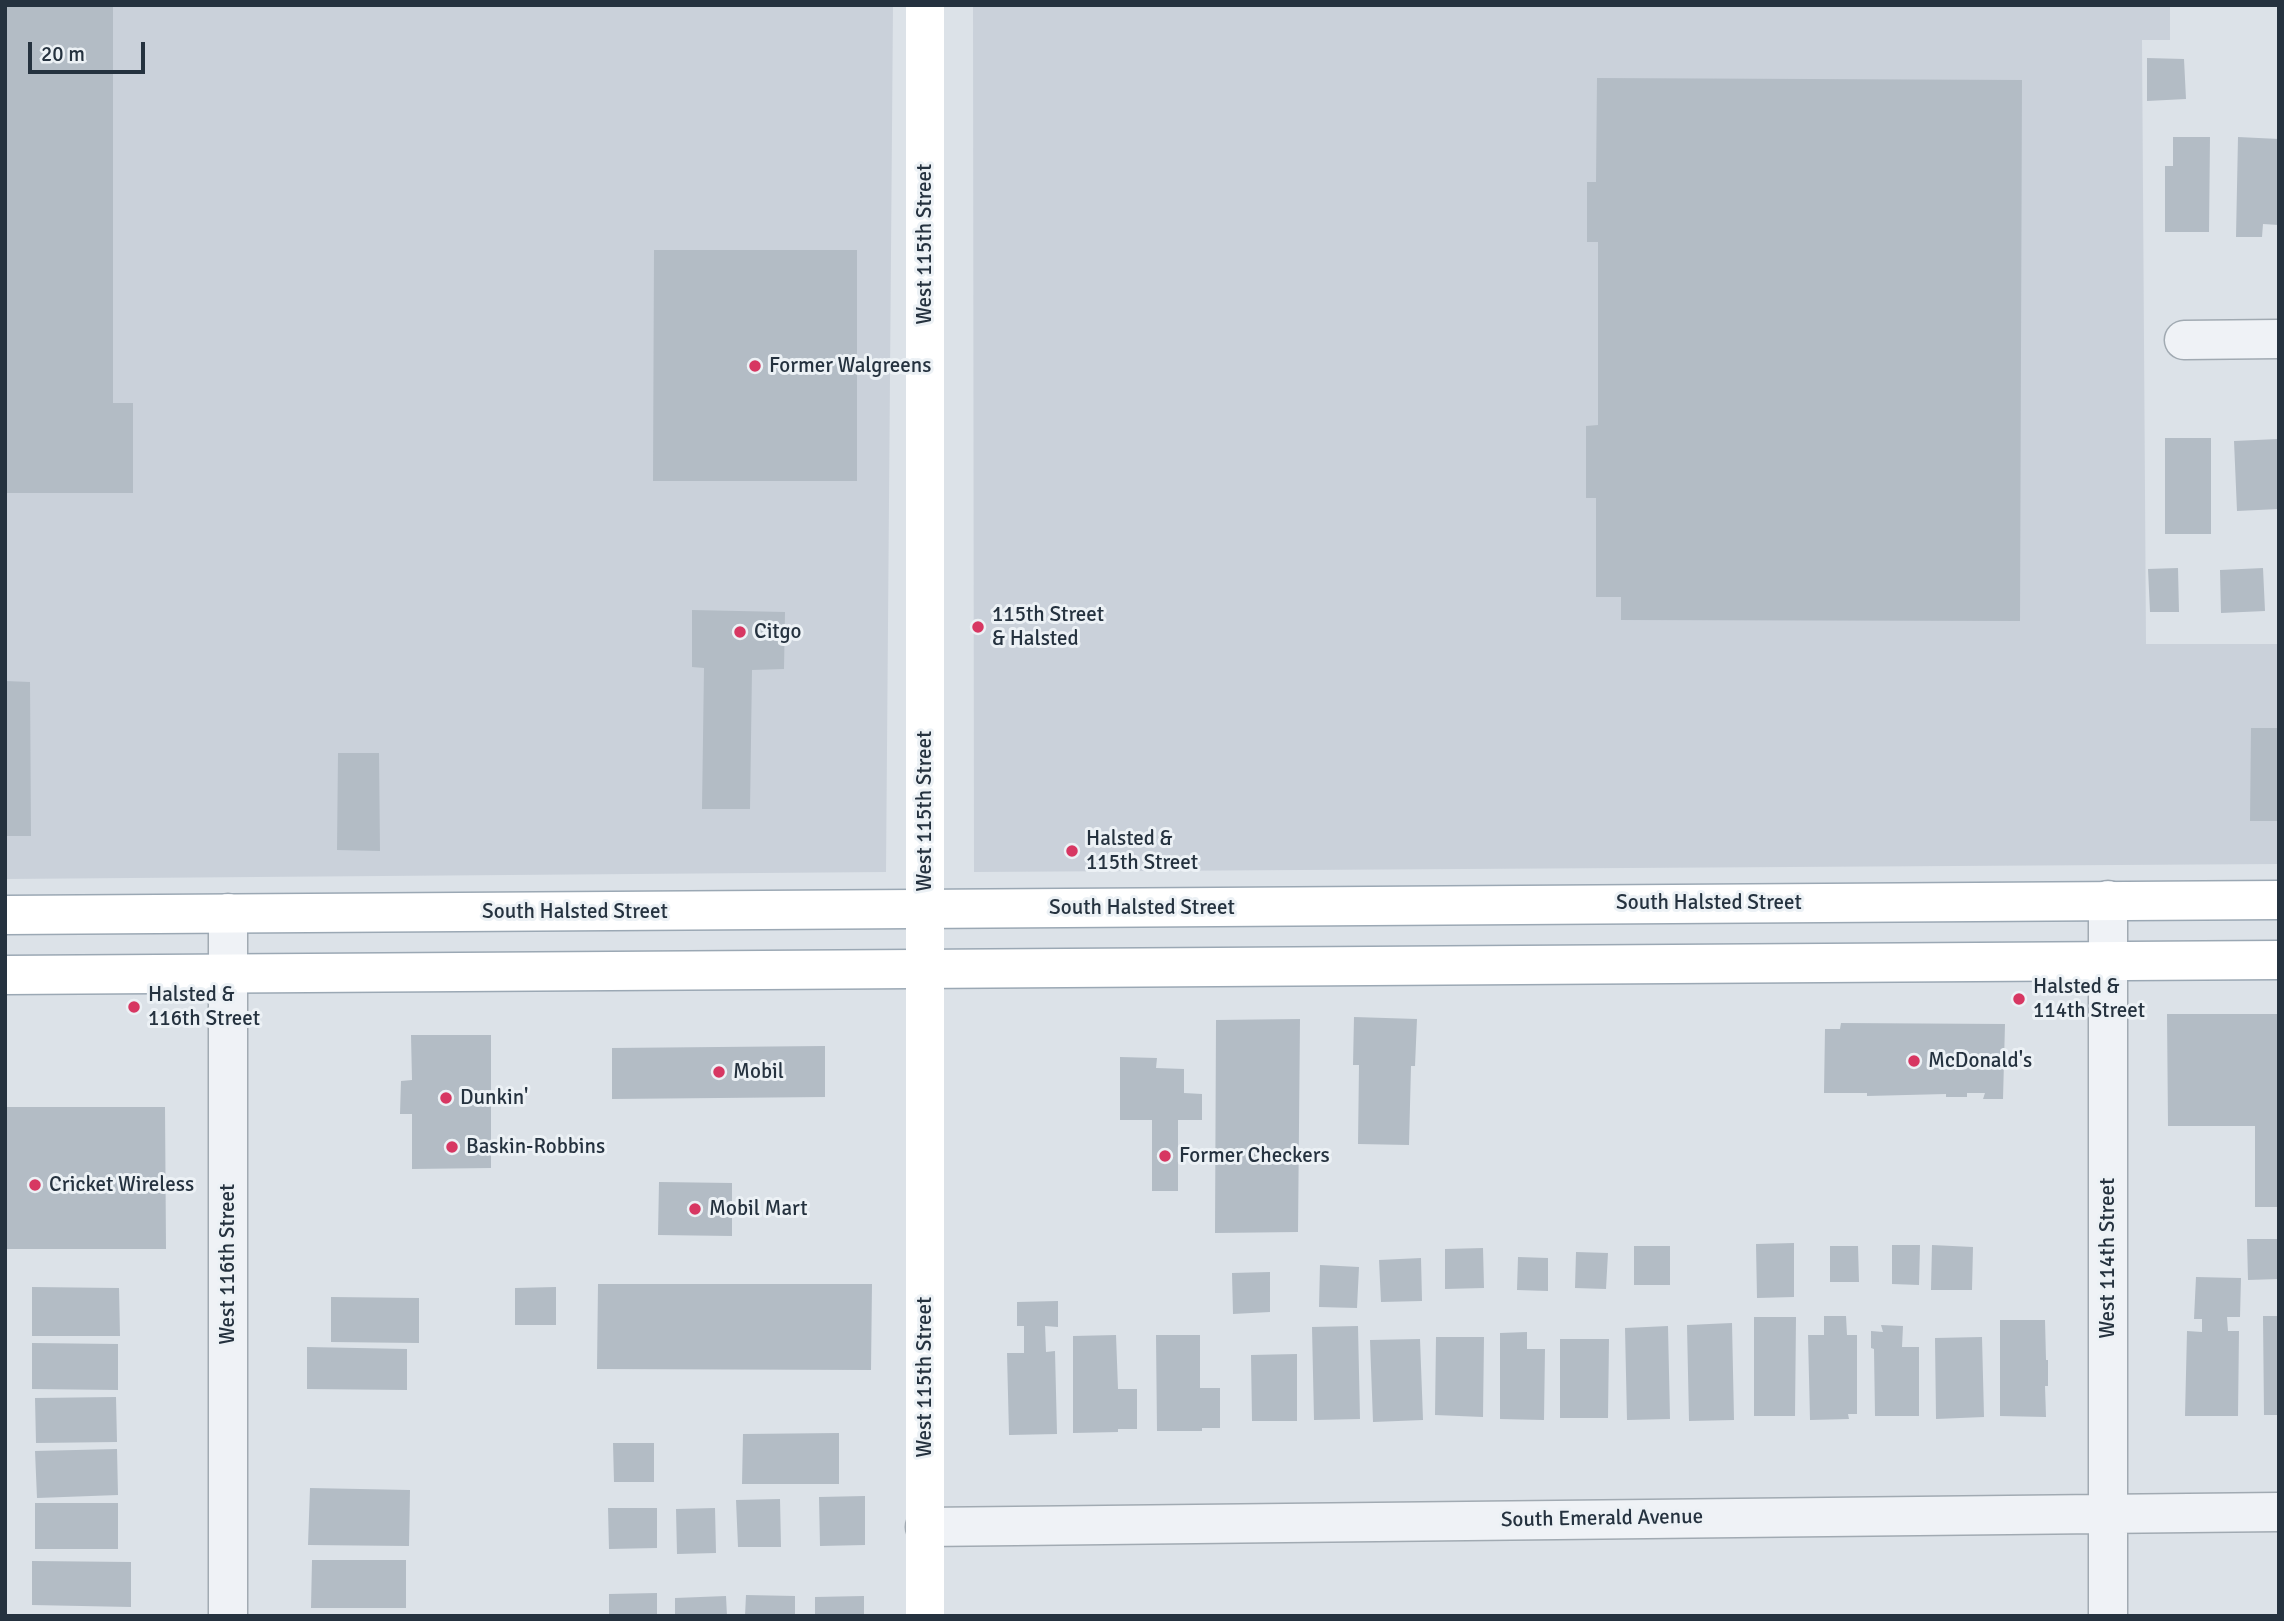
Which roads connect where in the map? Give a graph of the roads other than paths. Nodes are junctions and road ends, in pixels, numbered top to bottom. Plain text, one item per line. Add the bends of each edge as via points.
1 (925, 5) edge
2 (2279, 339) edge
3 (2184, 340) dead end
4 (2108, 900) junction
5 (2279, 901) edge
6 (925, 908) junction
7 (228, 913) junction
8 (5, 915) edge
9 (2279, 960) edge
10 (2108, 962) junction
11 (925, 969) junction
12 (228, 973) junction
13 (5, 975) edge
14 (2279, 1512) edge
15 (2108, 1513) junction
16 (925, 1527) junction
17 (229, 1616) edge
18 (925, 1616) edge
19 (2108, 1616) edge

1 - 6 main road, West 115th Street
2 - 3 street
4 - 5 main road, South Halsted Street
4 - 6 main road, South Halsted Street
4 - 10 street, West 114th Street
6 - 7 main road, South Halsted Street
6 - 11 main road, West 115th Street
7 - 8 main road, South Halsted Street
7 - 12 street, West 116th Street
9 - 10 main road
10 - 11 main road
10 - 15 street, West 114th Street
11 - 12 main road
11 - 16 main road, West 115th Street
12 - 13 main road
12 - 17 street, West 116th Street
14 - 15 street, South Emerald Avenue
15 - 16 street, South Emerald Avenue
15 - 19 street, West 114th Street
16 - 18 main road, West 115th Street

